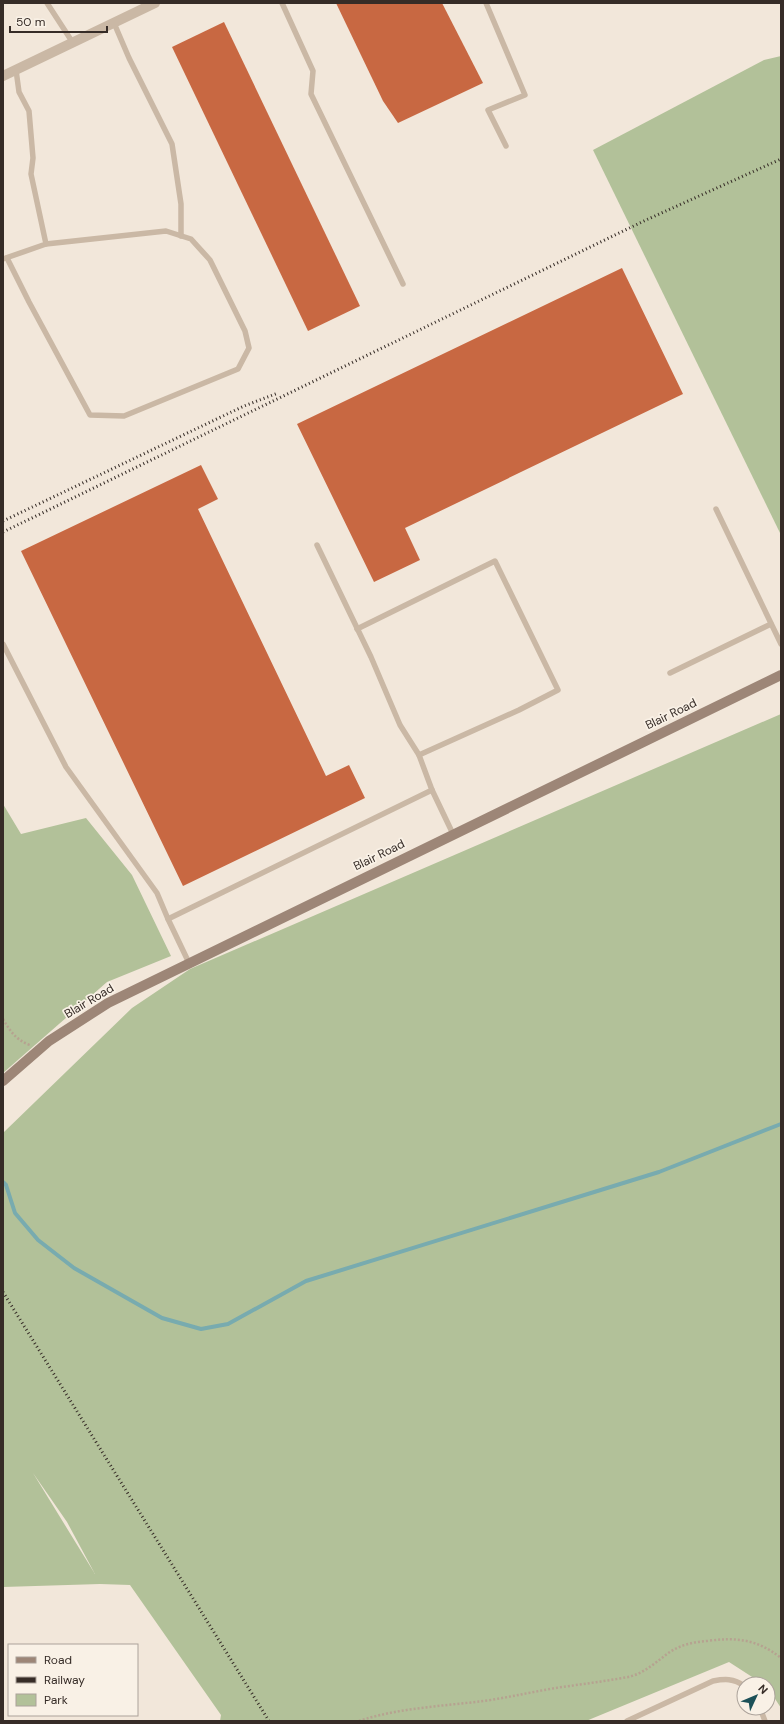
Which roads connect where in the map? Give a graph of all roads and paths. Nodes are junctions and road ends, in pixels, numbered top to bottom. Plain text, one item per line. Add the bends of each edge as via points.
1 (47, 3) edge
2 (155, 3) edge
3 (282, 3) edge
4 (486, 3) edge
5 (114, 23) junction
6 (73, 43) junction
7 (16, 70) junction
8 (3, 76) edge
9 (506, 146) dead end
10 (181, 236) junction
11 (46, 244) junction
12 (5, 259) edge
13 (403, 284) dead end
14 (716, 509) dead end
15 (317, 545) dead end
16 (771, 624) junction
17 (357, 629) junction
18 (3, 644) edge
19 (781, 644) edge
20 (670, 673) dead end
21 (781, 675) edge
22 (419, 755) junction
23 (432, 790) junction
24 (453, 834) junction
25 (168, 919) junction
26 (189, 963) junction
27 (3, 1019) edge
28 (39, 1049) junction
29 (3, 1081) edge
30 (781, 1658) edge
31 (736, 1681) edge
32 (358, 1721) edge
33 (627, 1721) edge

1 - 6 lane
2 - 5 street
3 - 13 lane via 313,71 311,94
4 - 9 lane via 525,95 488,110
5 - 6 street
5 - 10 lane via 172,144 181,204
6 - 7 street
7 - 8 street
7 - 11 lane via 19,92 29,111 33,158 31,174
10 - 11 lane via 166,231
10 - 12 lane via 191,239 210,260 245,331 249,348 238,369 124,416 90,416
11 - 12 lane
14 - 16 lane
15 - 17 lane
16 - 19 lane
16 - 20 lane
17 - 22 lane via 400,725
17 - 22 lane via 495,561 558,690
18 - 25 lane via 66,767 157,893
21 - 24 street, Blair Road
22 - 23 lane
23 - 24 lane
23 - 25 lane
24 - 26 street, Blair Road
25 - 26 lane
26 - 28 street, Blair Road via 108,1003
27 - 28 path via 12,1034
28 - 29 street, Blair Road
30 - 32 path via 765,1646 751,1641 723,1639 693,1642 668,1653 636,1675 521,1696 402,1711
31 - 33 lane via 726,1679 713,1682

